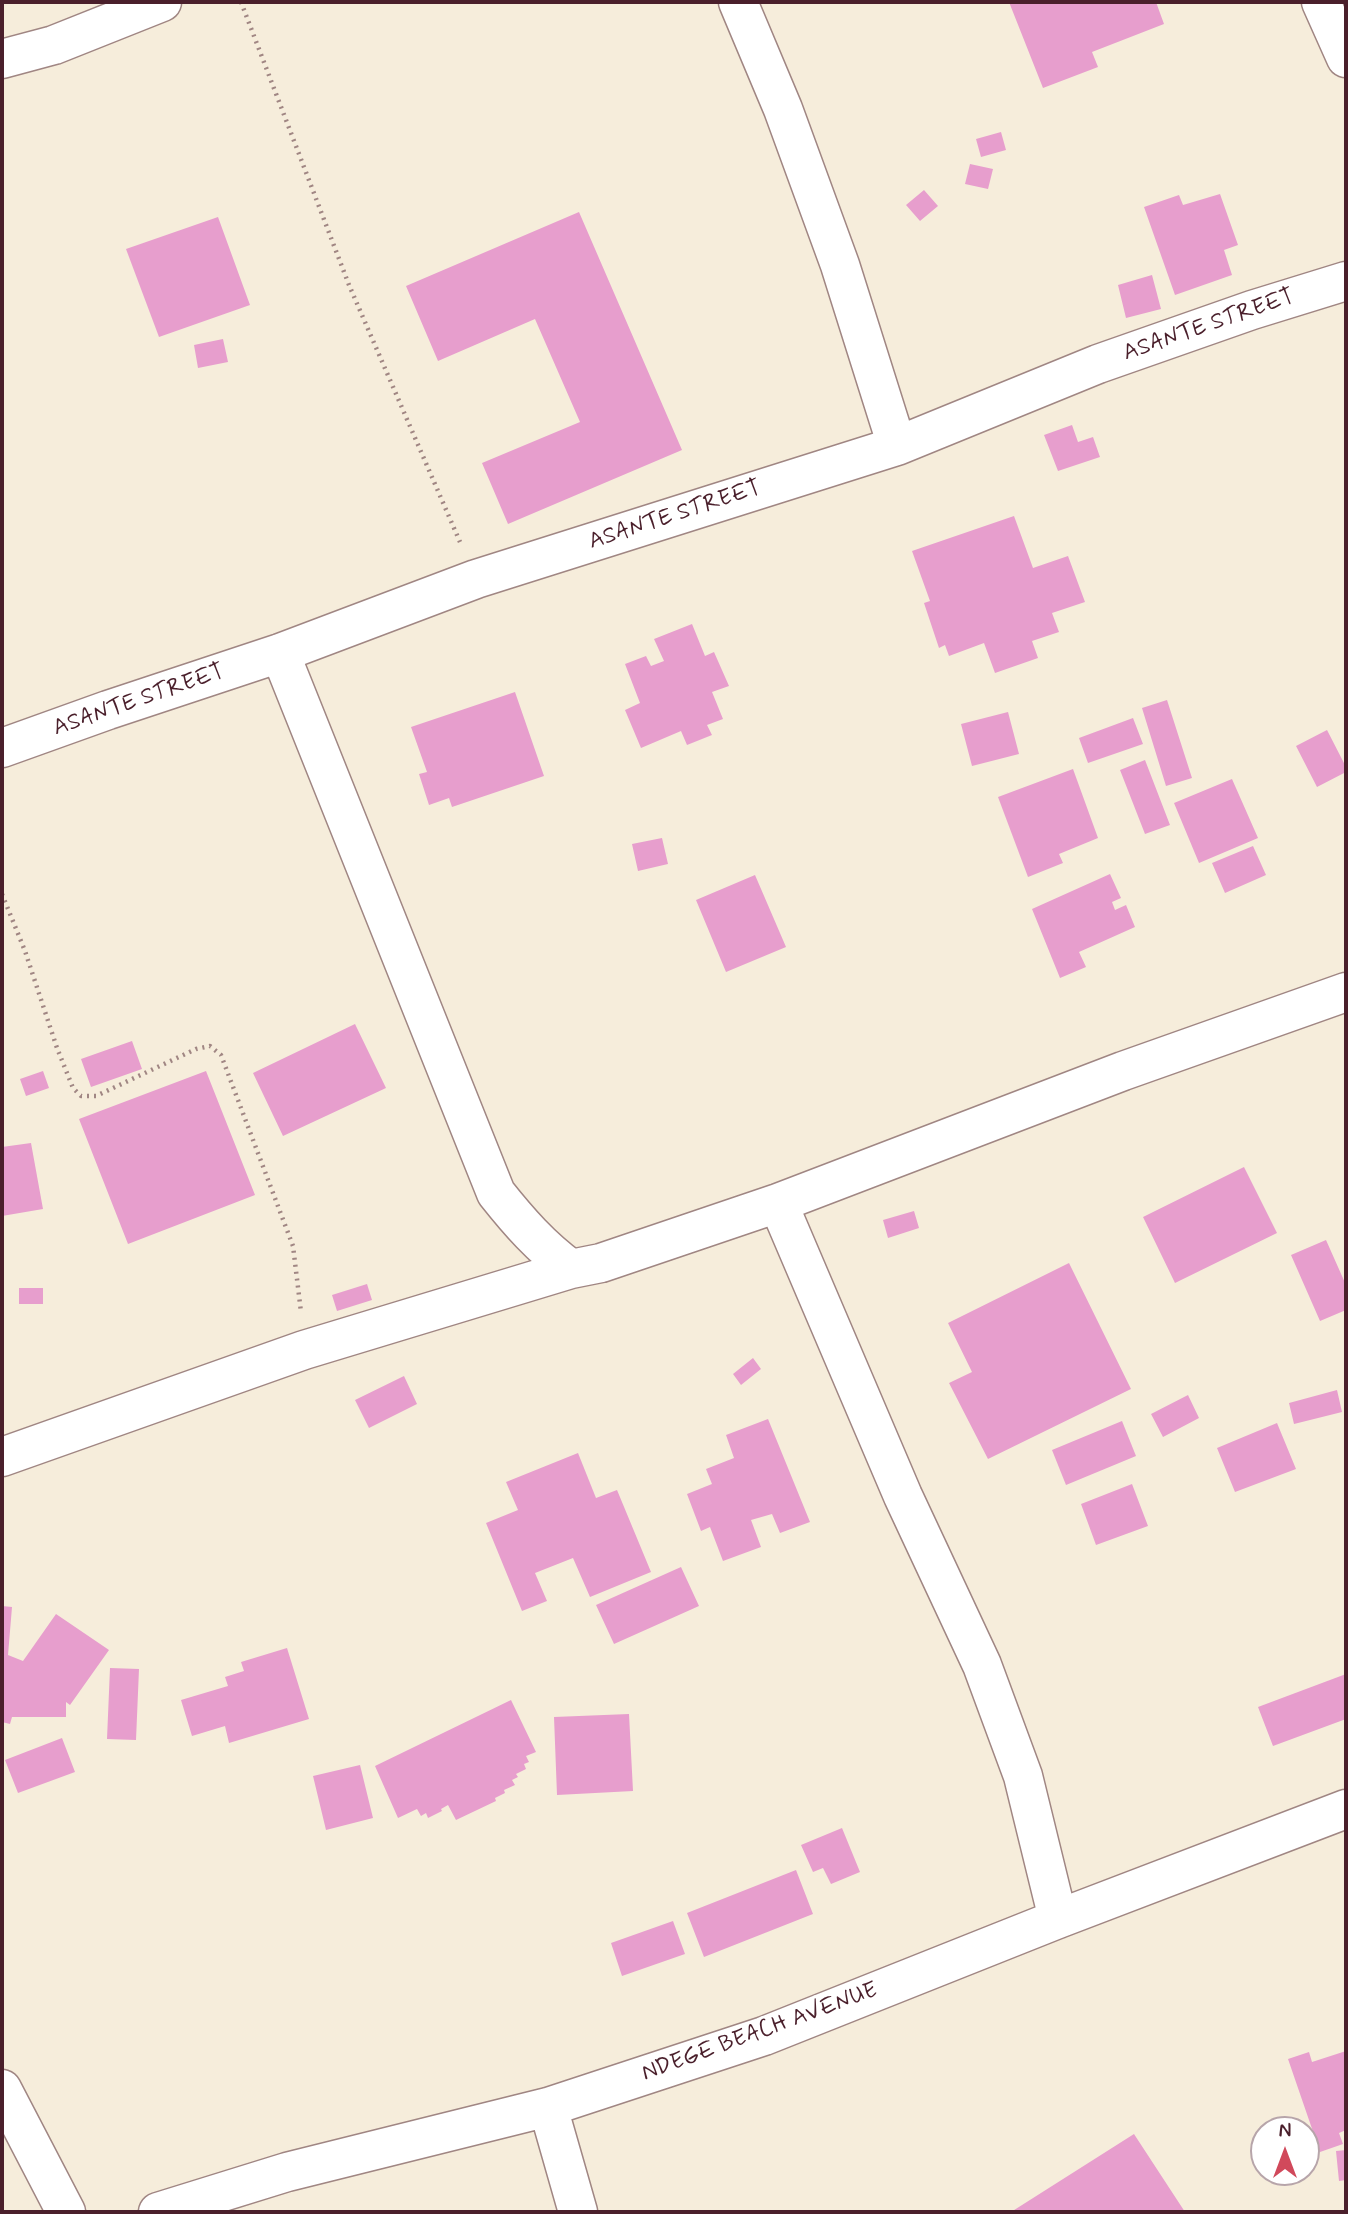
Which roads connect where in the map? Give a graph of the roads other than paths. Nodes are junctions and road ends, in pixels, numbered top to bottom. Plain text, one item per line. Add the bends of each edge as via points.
1 (162, 2) edge
2 (738, 2) edge
3 (1321, 2) edge
4 (1346, 58) edge
5 (2, 59) edge
6 (1346, 281) edge
7 (897, 446) junction
8 (280, 653) junction
9 (2, 748) edge
10 (1346, 992) edge
11 (778, 1203) junction
12 (570, 1269) junction
13 (2, 1457) edge
14 (1346, 1809) edge
15 (1058, 1919) junction
16 (2, 2089) edge
17 (548, 2108) junction
18 (66, 2212) edge
19 (158, 2212) edge
20 (578, 2212) edge

1 - 5 street via 54,45
2 - 7 street via 840,265
3 - 4 street
6 - 7 street, ASANTE STREET via 1098,364
7 - 8 street, ASANTE STREET via 476,579
8 - 9 street, ASANTE STREET
8 - 12 street via 496,1194 545,1250
10 - 11 street via 1123,1071
11 - 12 street via 601,1263
11 - 15 street via 903,1496 982,1665 1023,1776
12 - 13 street via 304,1350
14 - 15 street, NDEGE BEACH AVENUE
15 - 17 street, NDEGE BEACH AVENUE via 764,2036
16 - 18 street
17 - 19 street, NDEGE BEACH AVENUE via 287,2172
17 - 20 street

